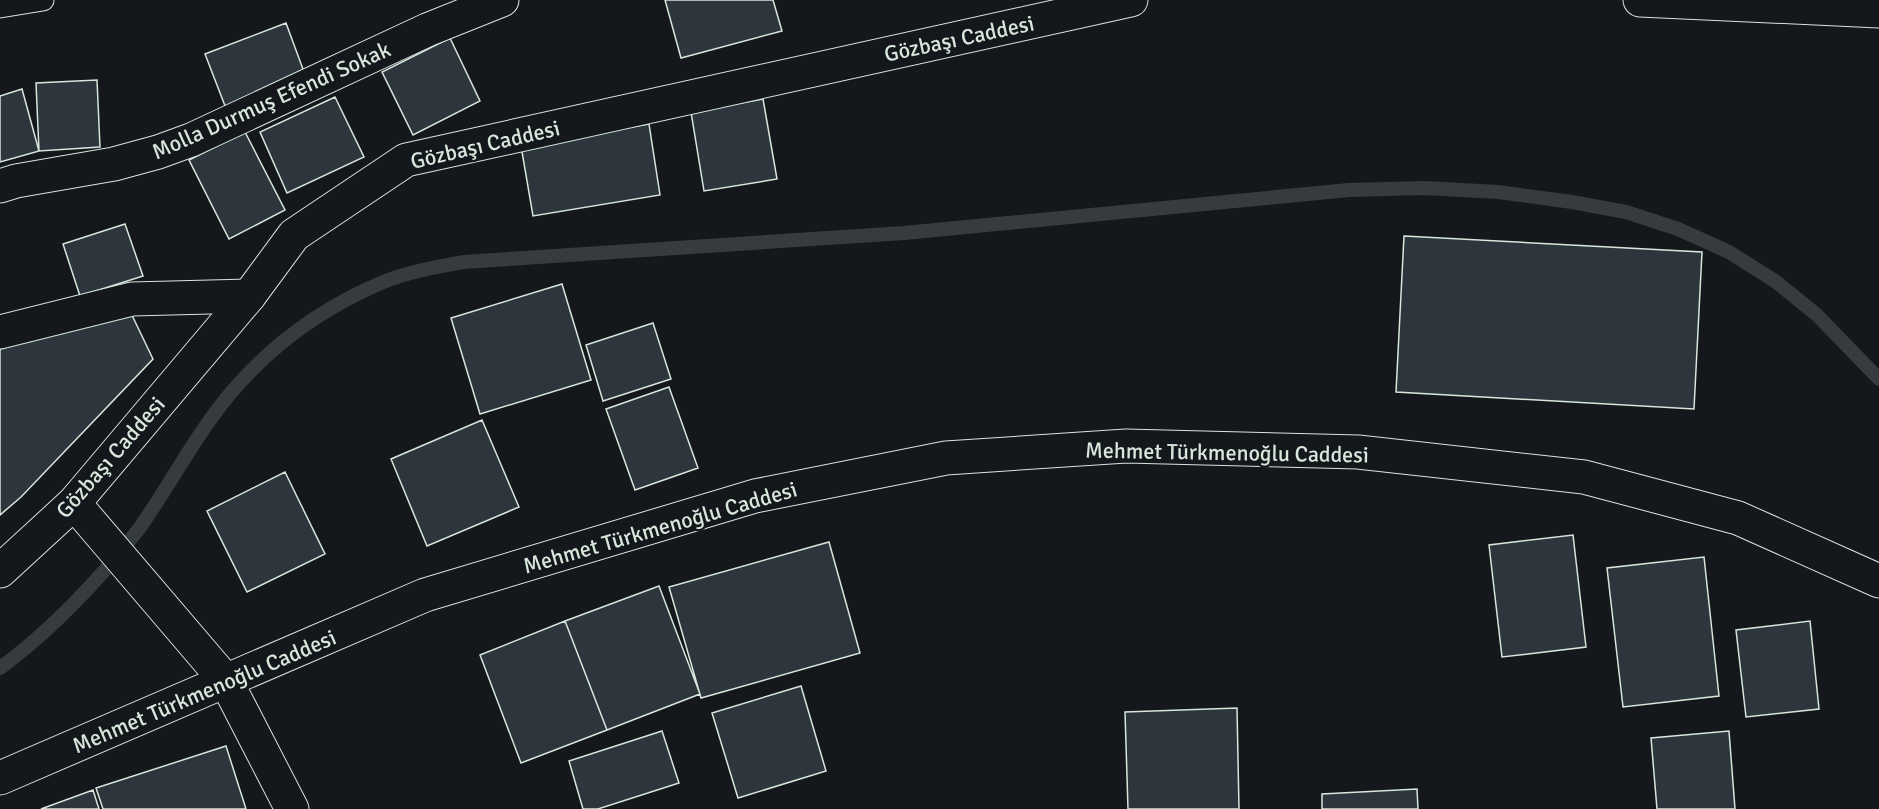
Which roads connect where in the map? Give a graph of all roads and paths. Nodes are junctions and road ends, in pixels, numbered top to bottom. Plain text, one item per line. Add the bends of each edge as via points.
1 (43, 0) edge
2 (501, 0) edge
3 (1131, 0) edge
4 (1640, 0) edge
5 (0, 7) edge
6 (1879, 12) edge
7 (0, 186) edge
8 (249, 296) junction
9 (0, 332) edge
10 (74, 503) junction
11 (0, 571) edge
12 (1879, 581) edge
13 (226, 681) junction
14 (0, 778) edge
15 (292, 809) edge

1 - 5 lane
2 - 7 street, Molla Durmuş Efendi Sokak via 427,30 191,140 114,164
3 - 8 street, Gözbaşı Caddesi via 406,160 294,235
4 - 6 street
8 - 9 street via 132,299
8 - 10 street, Gözbaşı Caddesi
10 - 11 street, Gözbaşı Caddesi
10 - 13 street
12 - 13 street, Mehmet Türkmenoğlu Caddesi via 1738,518 1584,477 1358,452 1126,446 946,458 755,496 425,596
13 - 14 street, Mehmet Türkmenoğlu Caddesi
13 - 15 street

